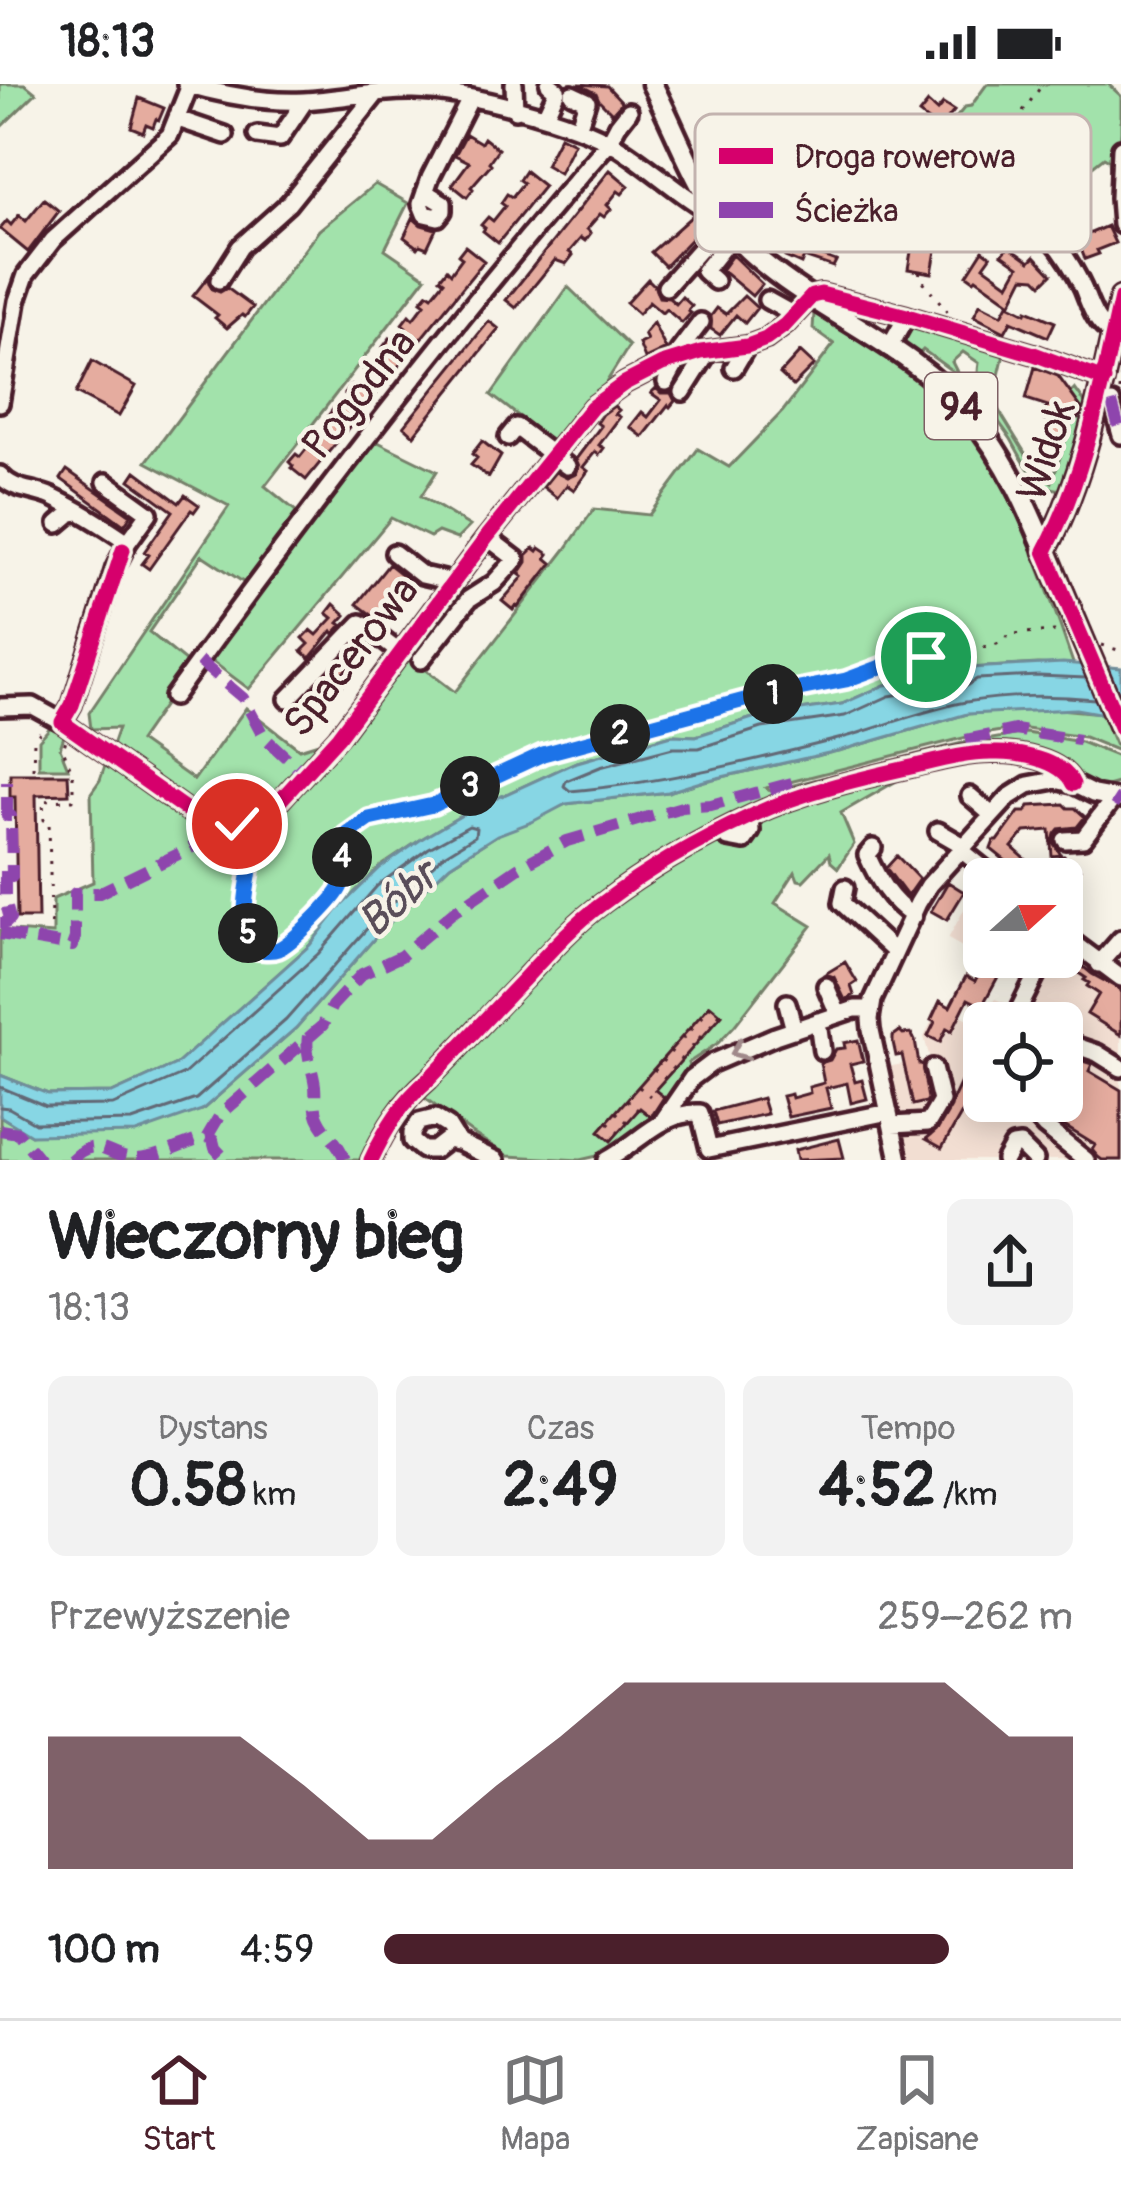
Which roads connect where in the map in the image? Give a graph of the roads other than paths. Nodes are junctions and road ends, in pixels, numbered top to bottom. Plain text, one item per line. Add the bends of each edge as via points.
1 (514, 84) edge
2 (549, 84) edge
3 (652, 84) edge
4 (188, 85) edge
5 (438, 88) edge
6 (240, 90) edge
7 (346, 90) edge
8 (270, 92) edge
9 (377, 92) junction
10 (466, 94) edge
11 (572, 94) dead end
12 (305, 101) junction
13 (634, 107) dead end
14 (515, 110) junction
15 (601, 115) dead end
16 (545, 116) junction
17 (178, 119) junction
18 (578, 128) junction
19 (256, 135) dead end
20 (225, 136) dead end
21 (608, 142) junction
22 (1121, 148) edge
23 (695, 171) edge
24 (425, 192) dead end
25 (695, 202) edge
26 (1121, 224) edge
27 (697, 252) edge
28 (716, 252) edge
29 (751, 252) edge
30 (1063, 252) edge
31 (219, 280) dead end
32 (715, 281) dead end
33 (666, 287) dead end
34 (812, 296) junction
35 (1121, 298) edge
36 (766, 300) dead end
37 (794, 315) junction
38 (907, 316) junction
39 (701, 322) dead end
40 (1112, 334) junction
41 (747, 346) junction
42 (889, 347) junction
43 (709, 351) junction
44 (678, 358) junction
45 (734, 368) dead end
46 (666, 382) dead end
47 (618, 387) junction
48 (683, 392) dead end
49 (1113, 393) edge
50 (0, 403) edge
51 (626, 409) dead end
52 (1121, 435) edge
53 (508, 437) dead end
54 (551, 455) junction
55 (566, 466) dead end
56 (0, 475) edge
57 (106, 482) dead end
58 (80, 512) junction
59 (58, 524) dead end
60 (487, 537) junction
61 (125, 546) junction
62 (1046, 551) junction
63 (394, 553) dead end
64 (450, 585) junction
65 (400, 653) junction
66 (421, 660) dead end
67 (173, 697) dead end
68 (288, 699) dead end
69 (0, 707) edge
70 (61, 722) junction
71 (1121, 729) edge
72 (1073, 784) junction
73 (970, 796) dead end
74 (1117, 799) edge
75 (992, 815) junction
76 (938, 831) dead end
77 (1065, 840) dead end
78 (873, 848) dead end
79 (962, 848) junction
80 (973, 858) edge
81 (844, 896) dead end
82 (913, 916) junction
83 (1121, 939) edge
84 (1083, 951) edge
85 (895, 952) junction
86 (1100, 964) junction
87 (1121, 978) edge
88 (826, 986) dead end
89 (787, 1003) dead end
90 (871, 1009) junction
91 (838, 1014) junction
92 (818, 1021) junction
93 (794, 1030) junction
94 (1083, 1049) edge
95 (822, 1051) dead end
96 (933, 1068) dead end
97 (1121, 1068) edge
98 (692, 1078) junction
99 (700, 1113) junction
100 (664, 1119) junction
101 (890, 1119) junction
102 (1041, 1122) edge
103 (458, 1142) dead end
104 (711, 1155) edge
105 (370, 1160) edge
106 (496, 1160) edge
107 (607, 1160) edge
108 (899, 1160) edge
109 (1005, 1160) edge
110 (1035, 1160) edge
111 (1086, 1160) edge

1 - 14 street
2 - 16 street via 557,90
3 - 23 main road, 94
4 - 6 street
4 - 17 street
5 - 9 street
5 - 10 street
6 - 8 street
7 - 9 street
7 - 12 street
8 - 12 street
9 - 31 street
10 - 14 street
10 - 24 street
11 - 18 street via 587,100
12 - 19 street via 280,138
13 - 21 street, Pogodna
14 - 16 street
15 - 21 street
16 - 18 street
17 - 20 street
17 - 50 street via 170,136 27,262
18 - 21 street
21 - 25 street
21 - 67 street, Pogodna via 320,498
22 - 26 street
27 - 33 street
28 - 32 street via 704,271
29 - 34 main road, 94
30 - 40 street via 1100,326
34 - 37 street, Spacerowa
34 - 38 street
34 - 42 main road, 94
35 - 40 main road, Widok
36 - 37 street
37 - 41 street, Spacerowa
38 - 42 street
38 - 49 street via 1034,354
39 - 44 street
40 - 49 main road, Widok
41 - 43 street, Spacerowa
41 - 45 street
42 - 62 main road, 94 via 968,412 1006,467
43 - 44 street, Spacerowa
43 - 48 street
44 - 46 street
44 - 47 street, Spacerowa
47 - 51 street
47 - 54 street, Spacerowa
49 - 52 street, Widok
49 - 62 main road, Widok
53 - 54 street via 515,427
54 - 55 street
54 - 60 street, Spacerowa
56 - 58 street
57 - 61 street via 149,513
58 - 59 street
58 - 61 street
60 - 64 street, Spacerowa
60 - 66 street via 516,559 470,599
61 - 70 street
62 - 71 main road, 94, bridge
63 - 64 street
64 - 65 street, Spacerowa
65 - 68 street via 362,622
65 - 70 street, Spacerowa via 338,737 276,805 248,822 204,821
69 - 70 street via 33,706
72 - 74 street
72 - 75 street via 1028,785
72 - 105 street via 1051,764 996,752 957,756 785,801 750,817 744,841 721,832 598,906 410,1094
73 - 75 street
74 - 77 street via 1083,839
75 - 79 street
76 - 79 street
78 - 82 street via 867,855 880,883
79 - 80 street
79 - 82 street
81 - 85 street
82 - 85 street
83 - 86 street
84 - 86 street
85 - 90 street
86 - 87 street
88 - 91 street
89 - 93 street
90 - 91 street
90 - 101 street
91 - 92 street
92 - 93 street
92 - 95 street
93 -> 98 street
94 - 97 street
96 - 101 street via 941,1101 928,1123
98 - 99 street
98 - 100 street
99 - 100 street
99 - 104 street
100 - 107 street
101 - 104 street
101 - 108 street
102 - 111 street
103 - 106 street
109 - 110 street via 1020,1145

